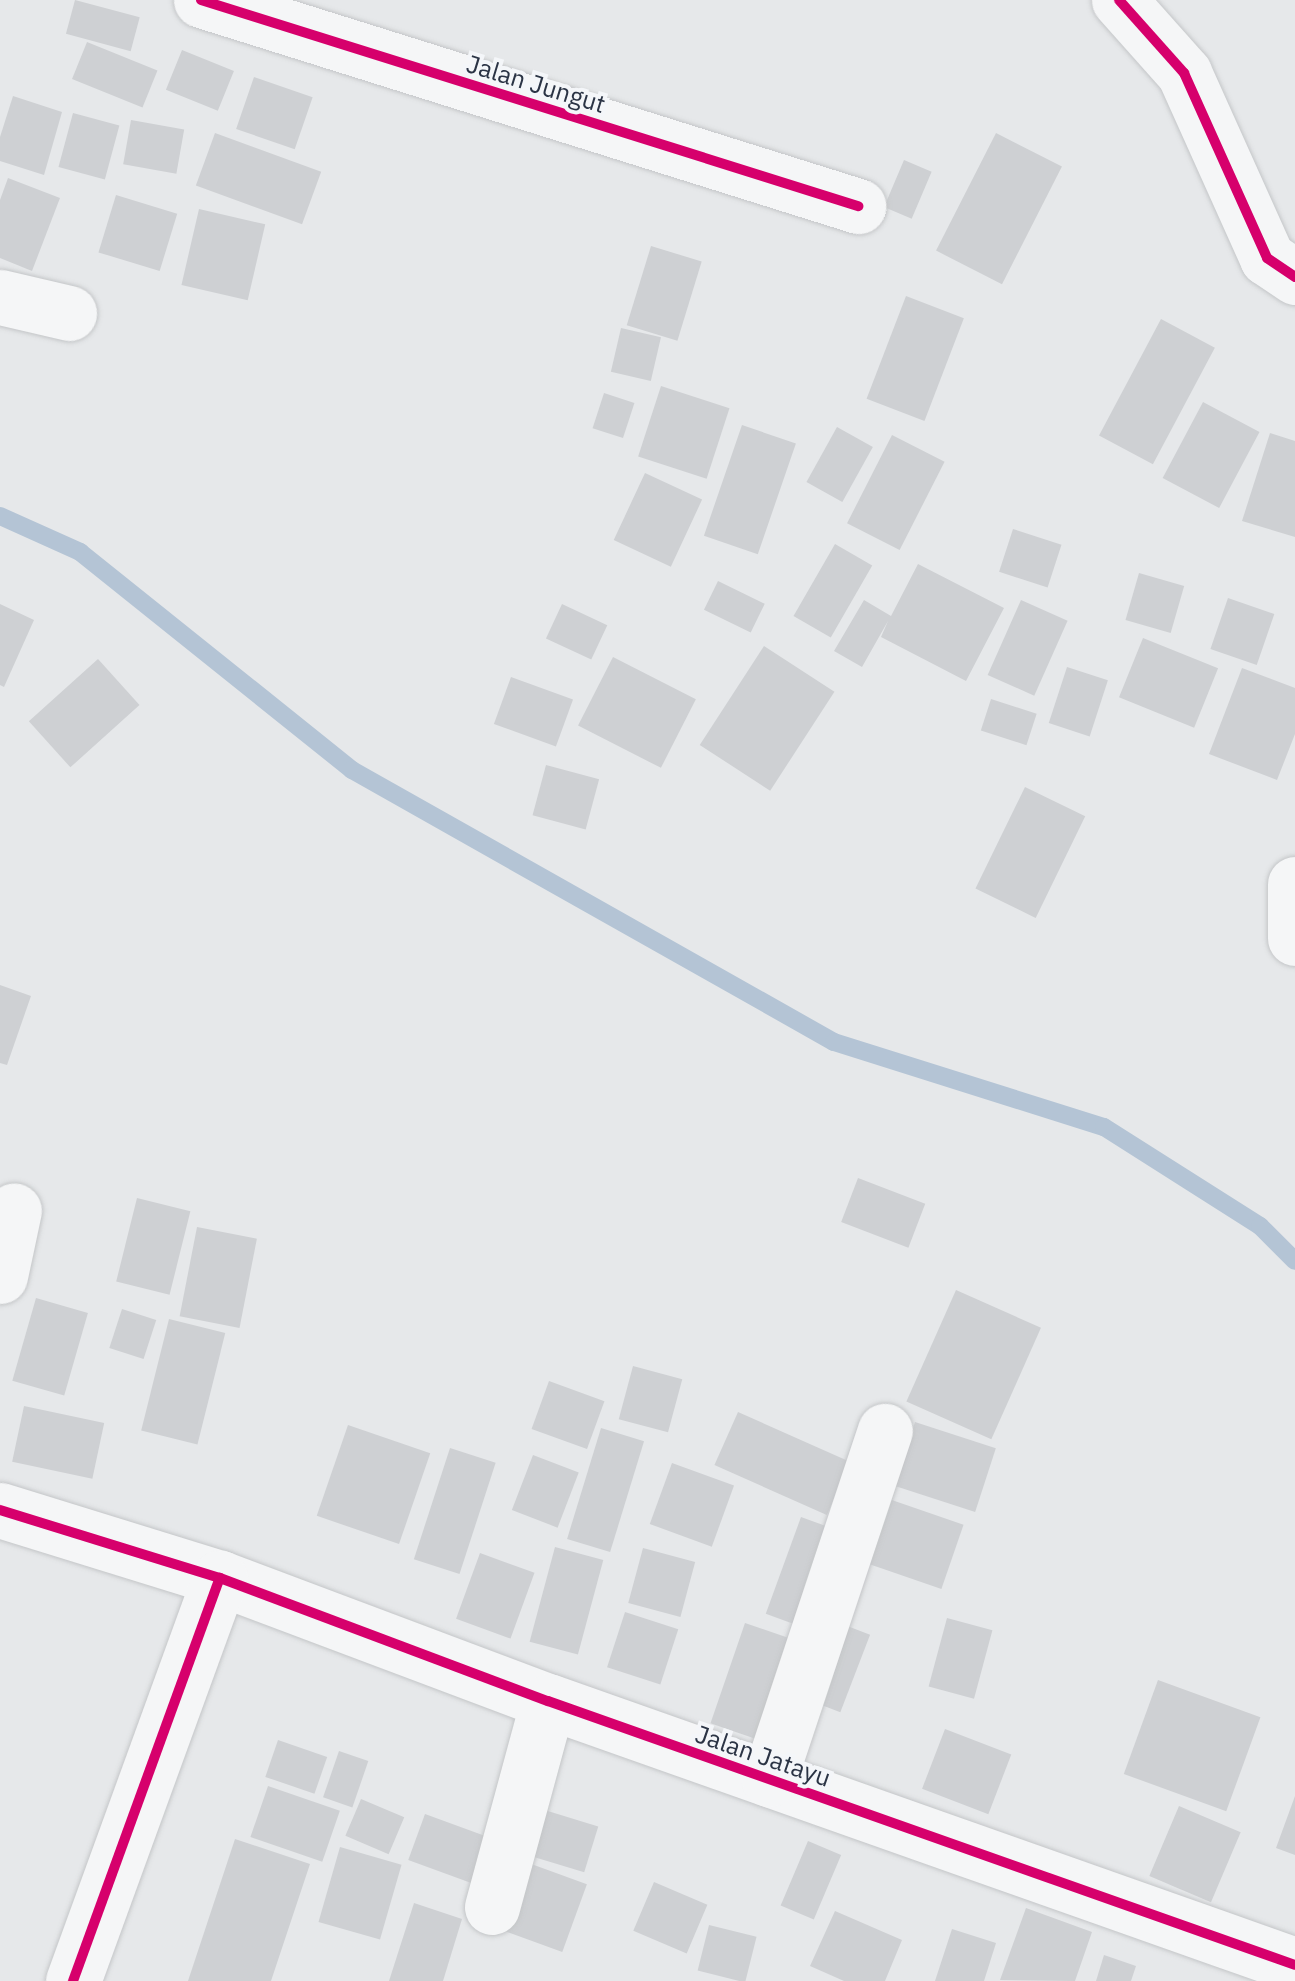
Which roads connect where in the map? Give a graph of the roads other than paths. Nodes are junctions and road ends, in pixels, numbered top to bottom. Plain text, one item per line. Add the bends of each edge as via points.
1 (201, 0) edge
2 (1119, 0) edge
3 (858, 206) dead end
4 (1295, 276) edge
5 (0, 298) edge
6 (70, 313) dead end
7 (1295, 884) edge
8 (1295, 938) edge
9 (14, 1210) dead end
10 (0, 1276) edge
11 (885, 1431) dead end
12 (0, 1510) edge
13 (220, 1578) junction
14 (548, 1701) junction
15 (769, 1779) junction
16 (492, 1907) dead end
17 (1295, 1965) edge
18 (73, 1981) edge

1 - 3 street, Jalan Jungut
2 - 4 street via 1184,72 1267,258
5 - 6 street
7 - 8 street
9 - 10 street
11 - 15 street
12 - 13 street, Jalan Jatayu
13 - 14 street, Jalan Jatayu
13 - 18 street
14 - 15 street, Jalan Jatayu
14 - 16 street
15 - 17 street, Jalan Jatayu

